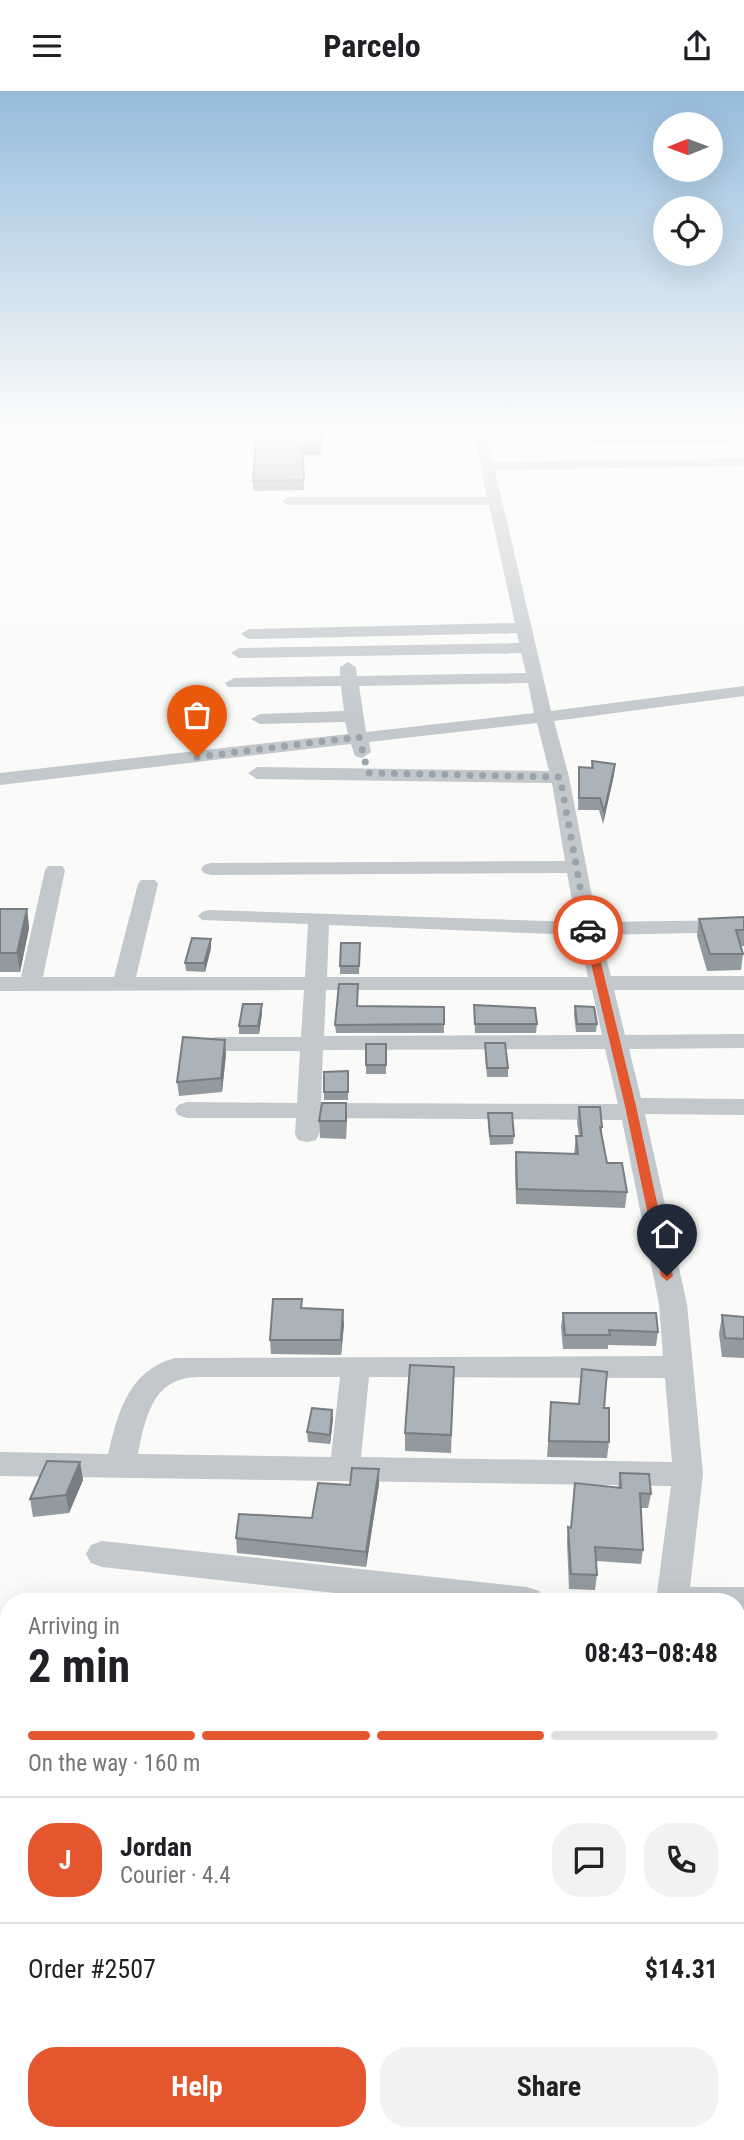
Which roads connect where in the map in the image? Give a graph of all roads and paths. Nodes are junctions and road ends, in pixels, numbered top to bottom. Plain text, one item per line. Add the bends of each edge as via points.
1 (502, 529) edge
2 (349, 632) junction
3 (248, 634) dead end
4 (526, 638) junction
5 (348, 650) junction
6 (239, 653) dead end
7 (535, 678) junction
8 (347, 682) junction
9 (233, 683) dead end
10 (744, 691) edge
11 (353, 716) junction
12 (544, 717) junction
13 (260, 719) dead end
14 (359, 737) junction
15 (257, 773) dead end
16 (368, 773) junction
17 (560, 777) junction
18 (0, 779) edge
19 (576, 867) junction
20 (212, 869) dead end
21 (55, 870) dead end
22 (148, 884) dead end
23 (209, 916) dead end
24 (319, 918) junction
25 (744, 926) edge
26 (588, 929) junction
27 (600, 983) junction
28 (744, 983) edge
29 (0, 984) edge
30 (30, 985) junction
31 (123, 985) junction
32 (314, 985) junction
33 (744, 1041) edge
34 (614, 1042) junction
35 (310, 1043) junction
36 (216, 1044) edge
37 (744, 1107) edge
38 (631, 1109) junction
39 (187, 1110) dead end
40 (308, 1123) junction
41 (356, 1366) junction
42 (679, 1367) junction
43 (0, 1464) edge
44 (120, 1466) junction
45 (345, 1469) junction
46 (688, 1475) junction
47 (102, 1555) dead end
48 (453, 1593) edge
49 (673, 1593) edge

1 - 4 street
2 - 3 street
2 - 4 street
2 - 5 street
4 - 5 street
4 - 7 street
5 - 6 street
5 - 8 street
7 - 8 street
7 - 12 street
8 - 9 street
8 - 11 street
10 - 12 street
11 - 13 street
11 - 14 street
12 - 14 street
12 - 17 street
14 - 16 street
14 - 18 street
15 - 16 street
16 - 17 street
17 - 19 street
19 - 20 street
19 - 26 street
21 - 30 street
22 - 31 street
23 - 24 street
24 - 26 street
24 - 32 street
25 - 26 street
26 - 27 street
27 - 28 street
27 - 32 street
27 - 34 street
29 - 30 street
30 - 31 street
31 - 32 street
32 - 35 street
33 - 34 street
34 - 35 street
34 - 38 street
35 - 36 street
35 - 40 street
37 - 38 street
38 - 40 street
38 - 42 street via 673,1304
39 - 40 street
41 - 42 street
41 - 44 street via 167,1370 153,1380 131,1421
41 - 45 street
42 - 46 street
43 - 44 street
44 - 45 street
45 - 46 street
46 - 49 street
47 - 48 street

